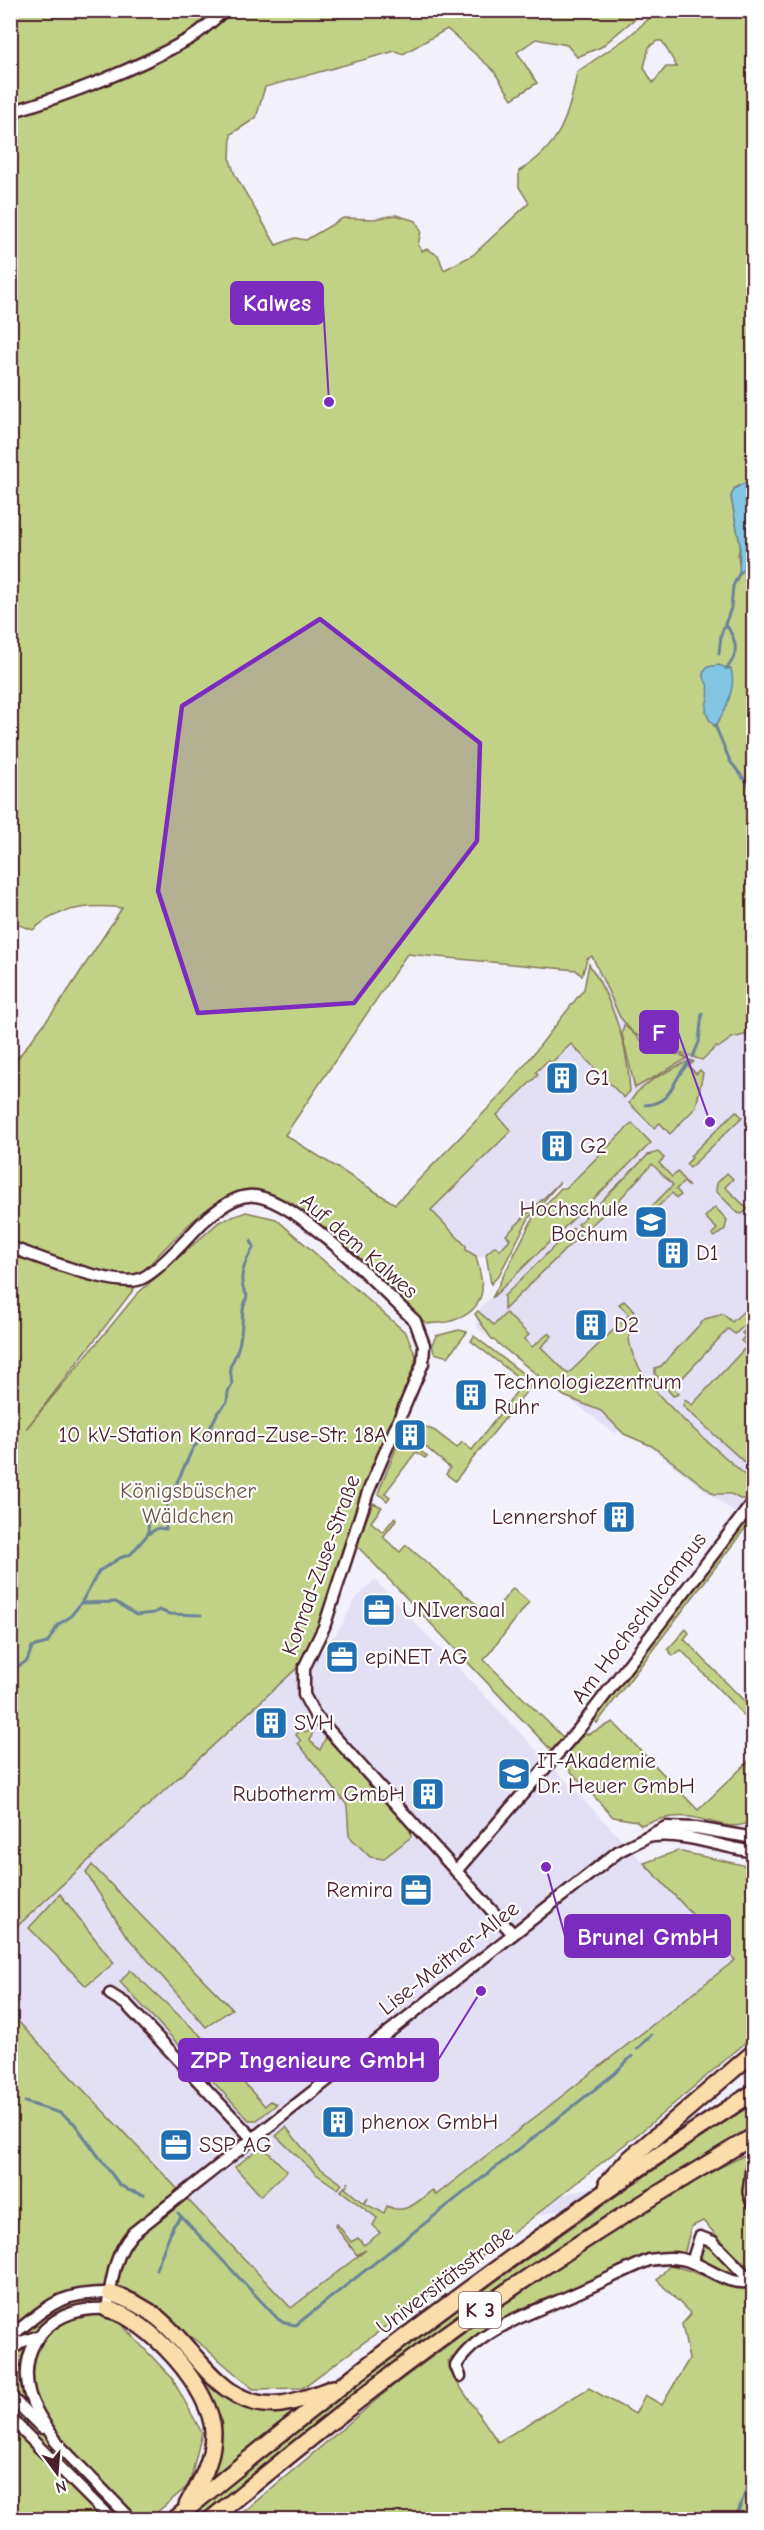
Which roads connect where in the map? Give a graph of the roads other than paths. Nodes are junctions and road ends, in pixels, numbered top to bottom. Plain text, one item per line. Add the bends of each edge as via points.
1 (225, 10) edge
2 (10, 112) edge
3 (10, 1247) edge
4 (421, 1333) joint
5 (753, 1501) edge
6 (645, 1836) junction
7 (753, 1838) edge
8 (753, 1852) edge
9 (456, 1871) junction
10 (513, 1934) junction
11 (110, 1994) dead end
12 (753, 2052) edge
13 (753, 2092) edge
14 (753, 2136) edge
15 (252, 2138) junction
16 (753, 2168) edge
17 (753, 2201) edge
18 (586, 2205) junction
19 (692, 2262) junction
20 (752, 2281) edge
21 (110, 2293) junction
22 (107, 2309) junction
23 (39, 2336) junction
24 (10, 2337) edge
25 (10, 2352) edge
26 (460, 2376) dead end
27 (347, 2382) junction
28 (10, 2396) edge
29 (10, 2418) edge
30 (59, 2445) junction
31 (179, 2516) edge
32 (112, 2520) edge
33 (132, 2520) edge
34 (210, 2520) edge

1 - 2 street via 190,38 141,62 40,104
3 - 4 street, Auf dem Kalwes via 118,1280 137,1280 231,1201 262,1197 297,1213 415,1321
4 - 9 street, Konrad-Zuse-Straße via 423,1364 368,1492 324,1627 304,1668 302,1685 307,1705 315,1715
5 - 9 street, Am Hochschulcampus via 579,1729
6 - 7 street, Lise-Meitner-Allee via 666,1827 681,1827
6 - 8 street via 687,1837
6 - 10 street, Lise-Meitner-Allee via 619,1851
9 - 10 street, Konrad-Zuse-Straße
10 - 15 street, Lise-Meitner-Allee
11 - 15 street via 126,2004
12 - 18 highway via 627,2161
13 - 18 highway, Universitätsstraße / K 3
14 - 34 highway, Universitätsstraße / K 3 via 479,2310
15 - 21 street, Lise-Meitner-Allee via 133,2233 114,2264
16 - 17 highway
18 - 27 highway, Universitätsstraße / K 3
19 - 20 street via 736,2283
19 - 20 street via 700,2237 713,2242
19 - 26 street via 666,2257 648,2260 527,2313 499,2328 461,2357 456,2366
21 - 22 street, Lise-Meitner-Allee
21 - 24 street via 79,2292 58,2300
21 - 27 highway via 133,2301 159,2319 210,2375 247,2399 287,2403
22 - 23 street via 73,2311 47,2325
22 - 31 highway via 140,2325 164,2346 193,2382 210,2415 213,2431 208,2466
23 - 25 street via 21,2342
23 - 30 street via 27,2373 29,2394
27 - 31 highway, Universitätsstraße / K 3
28 - 30 street
29 - 32 street
30 - 33 street

